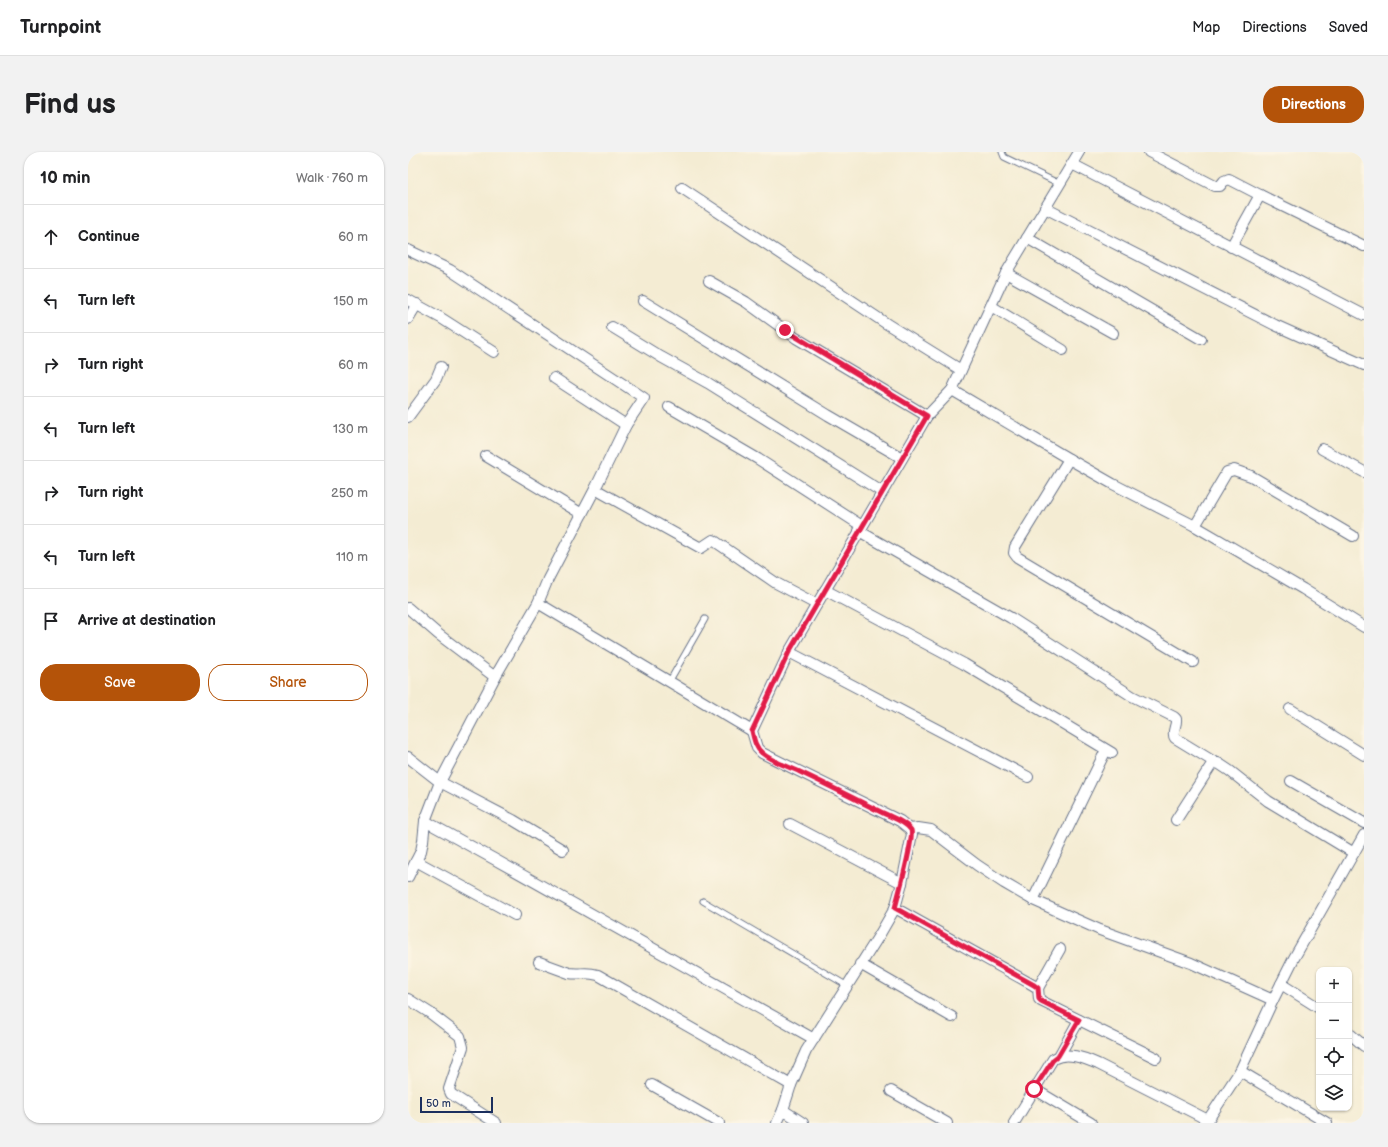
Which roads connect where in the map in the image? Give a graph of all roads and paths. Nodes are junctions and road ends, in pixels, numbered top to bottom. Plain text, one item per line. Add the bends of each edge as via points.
1 (1002, 152) edge
2 (1079, 152) edge
3 (1149, 152) edge
4 (1072, 164) junction
5 (1060, 184) junction
6 (682, 188) dead end
7 (1260, 195) junction
8 (1045, 208) junction
9 (1027, 238) junction
10 (1364, 246) edge
11 (1231, 247) junction
12 (408, 250) edge
13 (1006, 272) junction
14 (709, 281) dead end
15 (643, 301) dead end
16 (412, 302) edge
17 (991, 306) junction
18 (1364, 314) edge
19 (408, 319) edge
20 (612, 326) dead end
21 (1113, 333) dead end
22 (1202, 339) dead end
23 (1063, 350) dead end
24 (494, 352) dead end
25 (1364, 365) edge
26 (441, 367) dead end
27 (961, 370) junction
28 (554, 378) dead end
29 (952, 390) junction
30 (669, 408) dead end
31 (927, 416) junction
32 (408, 417) edge
33 (626, 425) junction
34 (1322, 449) dead end
35 (486, 456) dead end
36 (902, 458) junction
37 (1069, 459) junction
38 (1364, 472) edge
39 (596, 490) junction
40 (882, 492) junction
41 (582, 514) junction
42 (1195, 526) junction
43 (861, 529) junction
44 (1353, 536) dead end
45 (825, 590) junction
46 (538, 603) junction
47 (816, 604) junction
48 (408, 608) edge
49 (705, 619) dead end
50 (1364, 627) edge
51 (789, 652) junction
52 (1193, 662) dead end
53 (495, 677) junction
54 (669, 682) junction
55 (1290, 710) dead end
56 (752, 731) junction
57 (1364, 755) edge
58 (408, 757) edge
59 (1216, 763) junction
60 (1028, 777) dead end
61 (1291, 781) dead end
62 (440, 782) junction
63 (1176, 820) dead end
64 (425, 821) junction
65 (1364, 822) edge
66 (790, 824) dead end
67 (910, 829) junction
68 (1364, 835) edge
69 (563, 850) dead end
70 (1354, 853) junction
71 (416, 861) junction
72 (408, 877) edge
73 (902, 883) junction
74 (1033, 900) junction
75 (703, 901) dead end
76 (895, 908) junction
77 (515, 915) dead end
78 (1060, 949) dead end
79 (539, 962) dead end
80 (860, 964) junction
81 (1281, 984) junction
82 (846, 986) junction
83 (1038, 988) junction
84 (408, 999) edge
85 (1273, 1000) junction
86 (1316, 1006) edge
87 (952, 1017) dead end
88 (1079, 1020) junction
89 (1352, 1036) edge
90 (814, 1039) junction
91 (1364, 1046) edge
92 (1058, 1056) junction
93 (1156, 1058) dead end
94 (1240, 1071) junction
95 (652, 1085) dead end
96 (791, 1085) junction
97 (1034, 1089) junction
98 (891, 1091) dead end
99 (784, 1110) junction
100 (1207, 1122) edge
101 (496, 1123) edge
102 (718, 1123) edge
103 (777, 1123) edge
104 (803, 1123) edge
105 (947, 1123) edge
106 (1014, 1123) edge
107 (1091, 1123) edge
108 (1327, 1123) edge

1 - 5 lane via 1004,157
2 - 4 street
3 - 7 street via 1215,186 1220,186 1229,179
4 - 5 street
4 - 11 street
5 - 8 street
6 - 27 street
7 - 10 street
7 - 11 street
8 - 9 street
8 - 25 street via 1275,325
9 - 13 street
9 - 22 street
11 - 18 street
12 - 33 street via 450,270 644,398
13 - 17 street
13 - 21 street
14 - 31 street via 746,302 796,338
15 - 36 street
16 - 19 street
16 - 24 street
17 - 23 street
17 - 27 street
20 - 40 street
26 - 32 street via 436,379
27 - 29 street
28 - 33 street
29 - 31 street
29 - 37 street
30 - 43 street via 758,459
31 - 36 street
33 - 39 street
34 - 38 street
35 - 41 street
36 - 40 street
37 - 42 street
37 - 52 street via 1015,547 1014,553
39 - 41 street
39 - 47 street via 701,548 713,540 776,583
40 - 43 street
41 - 46 street
42 - 44 street via 1227,472 1234,470 1251,476
42 - 50 street
43 - 45 street
43 - 59 street via 1011,618 1132,696 1174,717 1175,738
45 - 47 street
45 - 74 street via 964,664 1109,751
46 - 53 street
46 - 54 street
47 - 51 street
48 - 53 street
49 - 54 lane
51 - 56 street
51 - 60 street
53 - 62 street
54 - 56 street
55 - 57 street
56 - 67 street via 757,748 770,758 900,821
58 - 62 street
59 - 63 street via 1210,767
59 - 70 street via 1268,801
61 - 65 street
62 - 64 street
62 - 69 street via 513,820
64 - 71 street via 421,851
64 - 90 street
66 - 73 street
67 - 73 street via 912,838
67 - 74 street via 931,830 977,865
68 - 70 street
70 - 81 street
71 - 72 street
71 - 77 street
73 - 76 street
74 - 85 street via 1100,930 1191,963
75 - 82 lane
76 - 80 street
76 - 83 street
78 - 83 street
79 - 96 street via 569,973 586,972 598,975
80 - 82 street
80 - 87 street
81 - 85 street
81 - 86 street
82 - 90 street
83 - 88 street via 1041,1001
84 - 101 street via 460,1036 463,1047 449,1089 451,1094
85 - 94 street
88 - 92 street
88 - 93 street
89 - 91 street
90 - 96 street
92 - 97 street
92 - 100 street via 1076,1056 1098,1064
94 - 100 street
94 - 108 street
95 - 102 street
96 - 99 street
97 - 106 street
97 - 107 street
98 - 105 street
99 - 103 street
99 - 104 street

